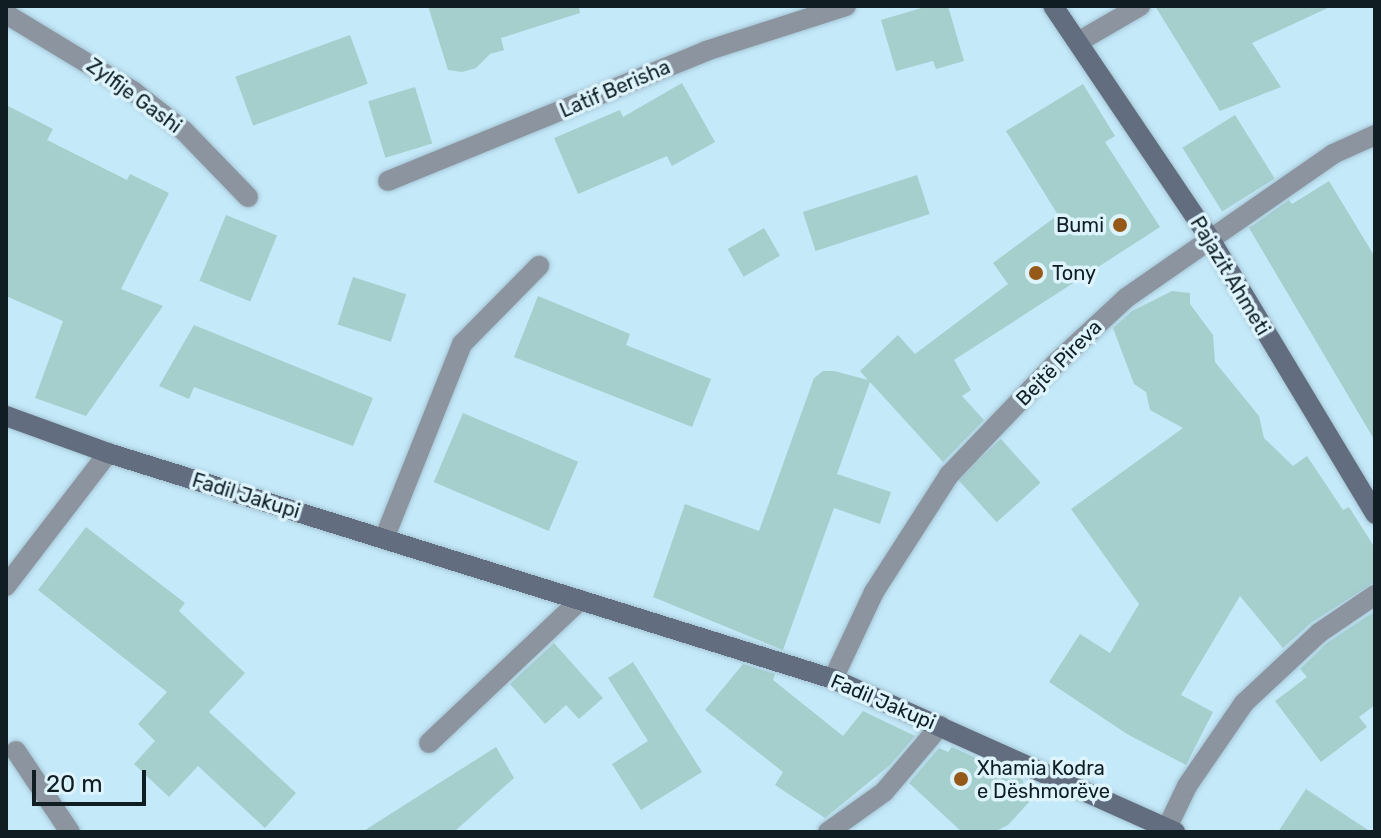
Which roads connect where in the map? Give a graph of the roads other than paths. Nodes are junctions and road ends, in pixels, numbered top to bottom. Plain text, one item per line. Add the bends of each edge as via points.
1 (846, 6) edge
2 (1053, 6) edge
3 (1140, 6) edge
4 (6, 14) edge
5 (1078, 42) junction
6 (1375, 135) edge
7 (388, 181) dead end
8 (248, 197) dead end
9 (1210, 239) junction
10 (539, 266) dead end
11 (6, 416) edge
12 (108, 453) junction
13 (1375, 514) edge
14 (384, 539) junction
15 (6, 586) edge
16 (1375, 595) edge
17 (580, 600) junction
18 (833, 679) junction
19 (940, 726) junction
20 (429, 743) dead end
21 (16, 751) dead end
22 (1171, 830) edge
23 (70, 832) edge
24 (828, 832) edge

1 - 7 street, Latif Berisha via 706,51
2 - 5 street, Pajazit Ahmeti
3 - 5 street
4 - 8 street, Zylfije Gashi via 133,91 184,131
5 - 9 street, Pajazit Ahmeti
6 - 9 street, Bejtë Pireva via 1333,154
9 - 13 street, Pajazit Ahmeti
9 - 18 street, Bejtë Pireva via 1126,298 949,475 874,592
10 - 14 street via 462,344
11 - 12 street, Fadil Jakupi
12 - 14 street, Fadil Jakupi
12 - 15 street
14 - 17 street, Fadil Jakupi
16 - 22 street via 1319,633 1244,703 1187,786
17 - 18 street, Fadil Jakupi
17 - 20 street
18 - 19 street, Fadil Jakupi
19 - 22 street, Fadil Jakupi
19 - 24 street via 884,792
21 - 23 street

